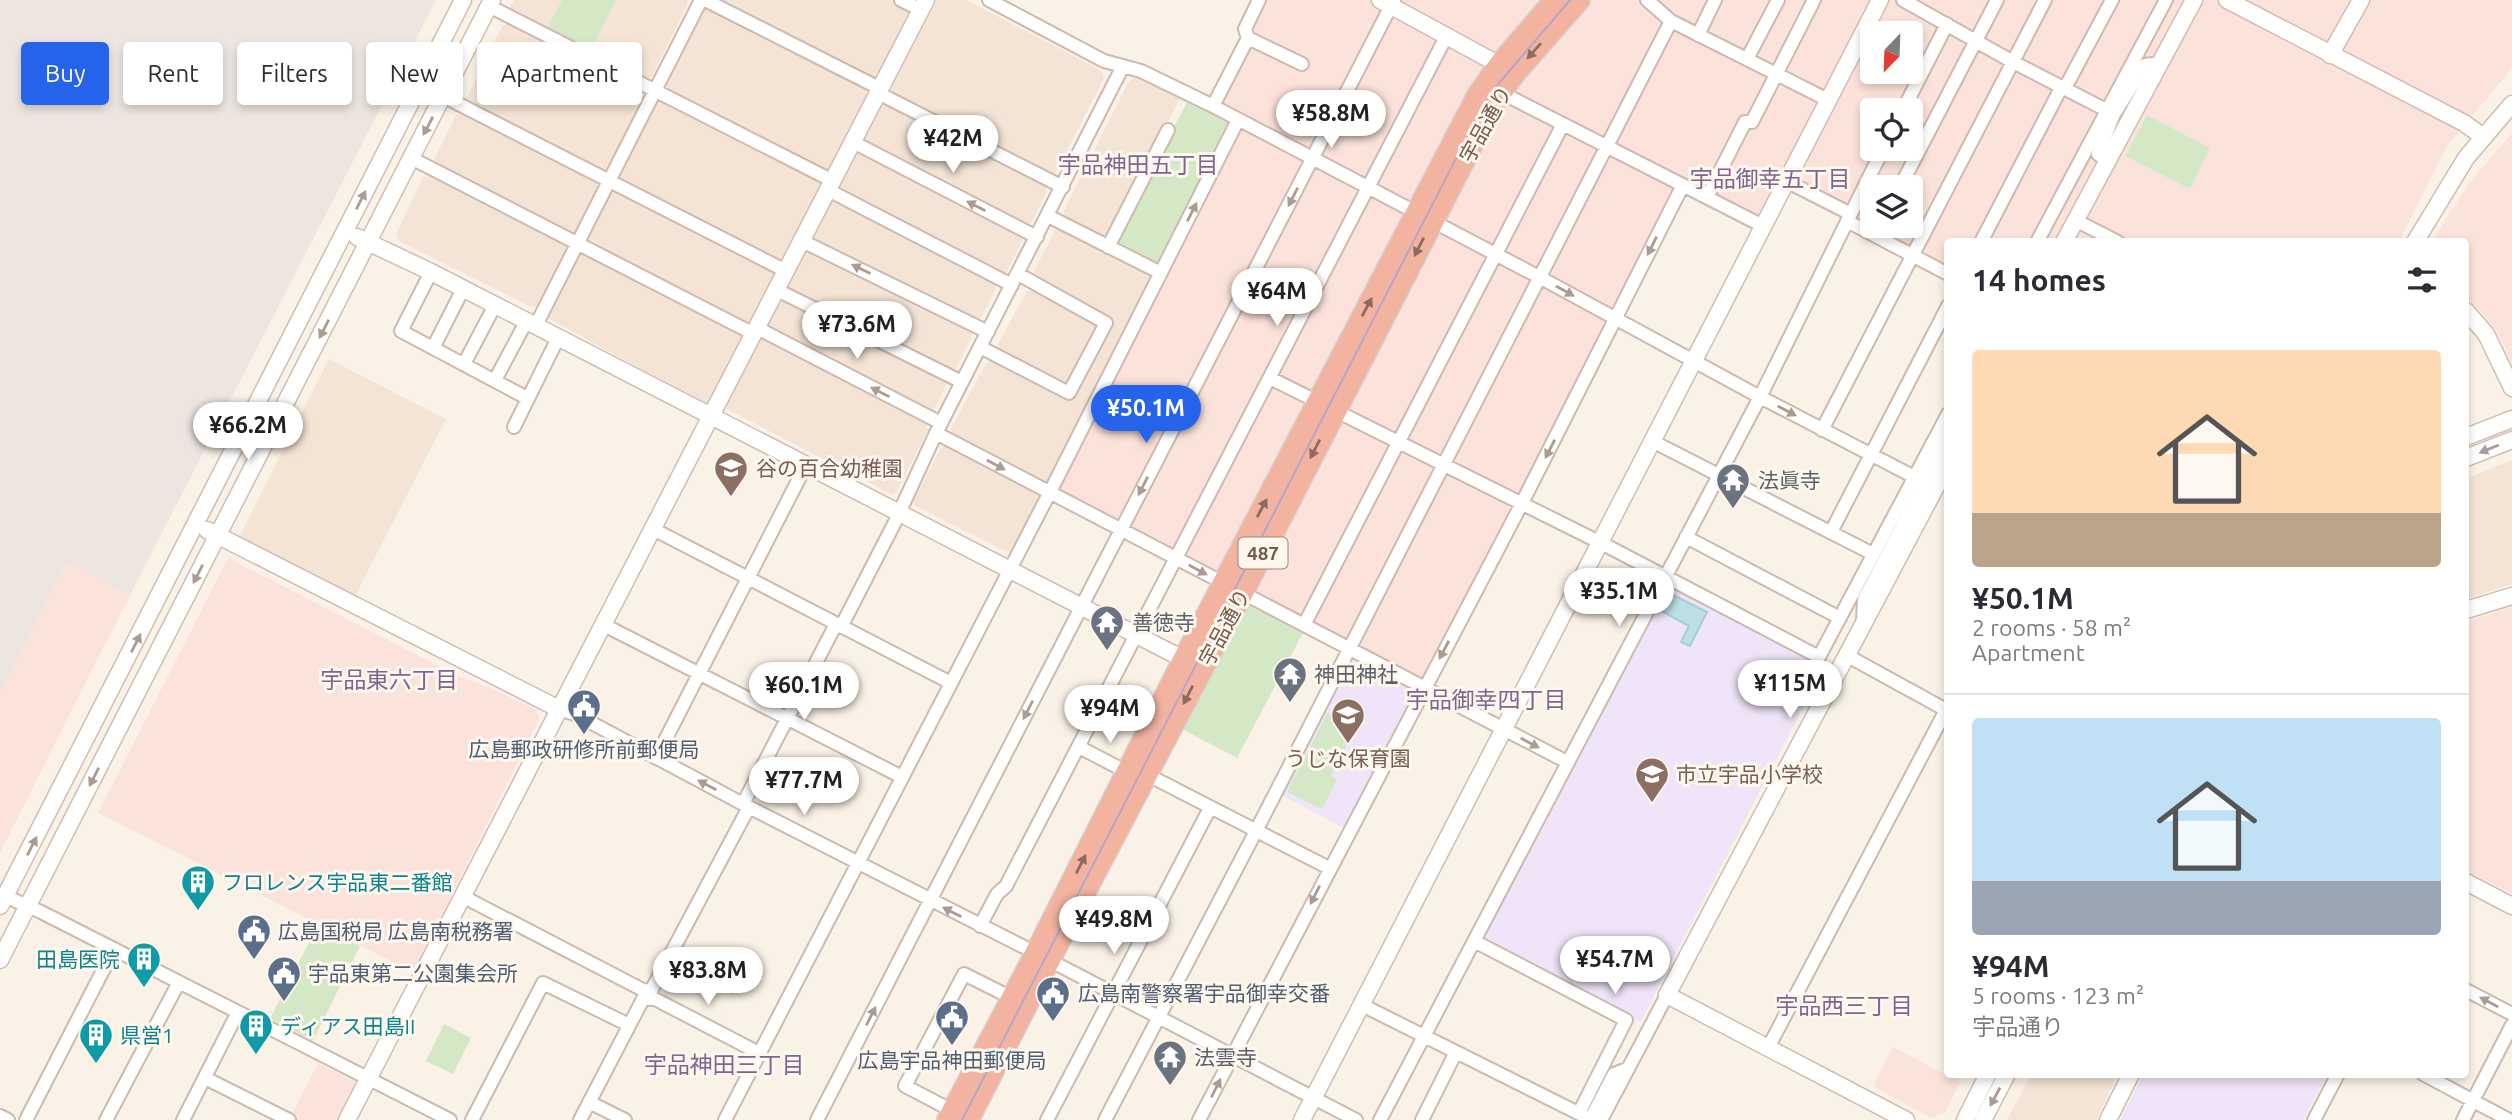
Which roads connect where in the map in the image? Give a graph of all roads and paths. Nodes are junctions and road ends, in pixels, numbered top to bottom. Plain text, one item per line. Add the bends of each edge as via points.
1 (463, 0) edge
2 (703, 0) edge
3 (901, 0) edge
4 (989, 0) edge
5 (1259, 0) edge
6 (1555, 0) edge
7 (1578, 0) edge
8 (1647, 0) edge
9 (1715, 0) edge
10 (1778, 0) edge
11 (1814, 0) edge
12 (1880, 0) edge
13 (1903, 0) edge
14 (1997, 0) edge
15 (2045, 0) edge
16 (2112, 0) edge
17 (2166, 0) edge
18 (2194, 0) edge
19 (2227, 0) edge
20 (2361, 0) edge
21 (1389, 2) edge
22 (491, 3) edge
23 (923, 5) edge
24 (1671, 21) junction
25 (1947, 24) junction
26 (1447, 35) junction
27 (1698, 35) junction
28 (1248, 38) junction
29 (1976, 41) junction
30 (2330, 55) junction
31 (463, 57) edge
32 (1747, 60) junction
33 (2013, 62) junction
34 (2160, 63) junction
35 (1302, 64) dead end
36 (1123, 66) junction
37 (1507, 69) junction
38 (1777, 75) junction
39 (2063, 87) junction
40 (880, 91) junction
41 (655, 92) junction
42 (1500, 92) junction
43 (1909, 98) edge
44 (1828, 100) junction
45 (2512, 104) edge
46 (438, 105) edge
47 (461, 105) edge
48 (1213, 106) junction
49 (2111, 111) junction
50 (1238, 120) junction
51 (1563, 124) junction
52 (1168, 130) dead end
53 (2482, 136) junction
54 (853, 142) junction
55 (1608, 147) junction
56 (411, 158) junction
57 (1313, 159) junction
58 (1877, 161) edge
59 (2107, 162) junction
60 (1906, 175) edge
61 (609, 181) junction
62 (1786, 181) junction
63 (831, 185) junction
64 (1683, 185) junction
65 (1063, 187) junction
66 (1368, 188) junction
67 (1707, 197) junction
68 (1048, 216) junction
69 (1424, 217) junction
70 (1848, 217) junction
71 (2076, 220) junction
72 (1860, 222) edge
73 (1763, 226) junction
74 (345, 231) junction
75 (1037, 237) junction
76 (1888, 238) edge
77 (1983, 238) edge
78 (2040, 238) edge
79 (2066, 238) edge
80 (2110, 238) edge
81 (2417, 238) edge
82 (367, 241) junction
83 (802, 241) junction
84 (576, 244) junction
85 (1108, 247) junction
86 (1495, 254) junction
87 (1912, 255) junction
88 (786, 271) junction
89 (431, 272) junction
90 (1944, 272) edge
91 (1161, 273) junction
92 (1541, 278) junction
93 (1015, 280) junction
94 (463, 289) junction
95 (777, 290) junction
96 (495, 306) junction
97 (1944, 314) edge
98 (2469, 314) edge
99 (1616, 319) junction
100 (530, 324) junction
101 (755, 331) junction
102 (988, 332) junction
103 (558, 338) junction
104 (980, 347) junction
105 (433, 348) junction
106 (1693, 362) junction
107 (464, 365) junction
108 (1270, 378) junction
109 (495, 380) junction
110 (962, 382) junction
111 (2512, 388) edge
112 (1760, 397) junction
113 (527, 398) junction
114 (1327, 405) junction
115 (711, 417) junction
116 (2512, 419) edge
117 (1944, 423) edge
118 (514, 427) dead end
119 (938, 428) junction
120 (1822, 430) junction
121 (2469, 436) edge
122 (2512, 440) edge
123 (1652, 441) junction
124 (1399, 443) junction
125 (1944, 445) edge
126 (1871, 454) junction
127 (2469, 457) edge
128 (1443, 464) junction
129 (806, 465) junction
130 (1944, 471) edge
131 (1719, 475) junction
132 (1920, 479) junction
133 (1050, 492) junction
134 (1521, 505) junction
135 (899, 512) junction
136 (196, 524) junction
137 (653, 529) junction
138 (1121, 530) junction
139 (1831, 532) junction
140 (217, 535) junction
141 (1686, 537) junction
142 (1600, 543) junction
143 (1873, 554) junction
144 (1176, 558) junction
145 (1008, 569) junction
146 (1665, 577) junction
147 (749, 578) junction
148 (1233, 588) junction
149 (2512, 596) edge
150 (1081, 606) junction
151 (2469, 609) edge
152 (1840, 618) junction
153 (1862, 623) junction
154 (604, 625) junction
155 (838, 625) junction
156 (1304, 625) junction
157 (1136, 635) junction
158 (1350, 649) junction
159 (1846, 655) junction
160 (1193, 663) junction
161 (700, 673) junction
162 (951, 683) junction
163 (1424, 688) junction
164 (1944, 708) edge
165 (561, 709) junction
166 (1944, 716) edge
167 (788, 718) junction
168 (1504, 729) junction
169 (1079, 747) junction
170 (656, 758) junction
171 (1567, 762) junction
172 (1136, 773) junction
173 (902, 776) junction
174 (746, 805) junction
175 (1210, 807) junction
176 (1256, 831) junction
177 (856, 862) junction
178 (1329, 868) junction
179 (2469, 884) edge
180 (464, 897) junction
181 (2, 899) edge
182 (929, 900) junction
183 (1081, 901) junction
184 (27, 906) junction
185 (2512, 906) edge
186 (980, 926) junction
187 (1144, 933) junction
188 (1474, 942) junction
189 (114, 949) junction
190 (1042, 957) junction
191 (0, 960) edge
192 (179, 982) junction
193 (2469, 992) edge
194 (1113, 994) junction
195 (1667, 995) junction
196 (1012, 998) junction
197 (1362, 1005) junction
198 (238, 1012) junction
199 (2512, 1014) edge
200 (1159, 1018) junction
201 (629, 1025) junction
202 (2512, 1025) edge
203 (1424, 1036) junction
204 (1769, 1046) junction
205 (1456, 1052) junction
206 (760, 1053) junction
207 (1232, 1056) junction
208 (205, 1078) junction
209 (368, 1078) junction
210 (1987, 1078) edge
211 (2005, 1078) edge
212 (2129, 1078) edge
213 (2336, 1078) edge
214 (2430, 1078) edge
215 (1314, 1098) junction
216 (589, 1101) junction
217 (2473, 1101) junction
218 (0, 1116) edge
219 (956, 1117) edge
220 (1594, 1118) edge
221 (9, 1120) edge
222 (26, 1120) edge
223 (106, 1120) edge
224 (183, 1120) edge
225 (289, 1120) edge
226 (347, 1120) edge
227 (450, 1120) edge
228 (472, 1120) edge
229 (580, 1120) edge
230 (625, 1120) edge
231 (725, 1120) edge
232 (817, 1120) edge
233 (1047, 1120) edge
234 (1105, 1120) edge
235 (1199, 1120) edge
236 (1302, 1120) edge
237 (1356, 1120) edge
238 (1380, 1120) edge
239 (1422, 1120) edge
240 (1906, 1120) edge
241 (1965, 1120) edge
242 (1983, 1120) edge
243 (2108, 1120) edge
244 (2314, 1120) edge
245 (2463, 1120) edge
246 (2509, 1120) edge

74 -> 1 street
2 - 40 street
2 - 41 street
3 - 23 street
4 - 36 street via 1104,61
5 - 28 street via 1245,29
6 - 37 highway, 宇品通り / 487
7 -> 37 highway, 宇品通り / 487
8 - 24 street
9 - 27 street
10 - 32 street
11 - 38 street
12 - 44 street
13 - 25 street
14 - 29 street
15 - 33 street
16 - 39 street
17 - 49 street
18 - 34 street
19 - 30 street
20 - 30 street
21 - 26 street
21 - 57 street
22 - 31 street
22 - 41 street
23 - 40 street
24 - 27 street
24 - 55 street
25 - 29 street
25 - 43 street
26 - 37 street
26 - 66 street
27 - 32 street
28 - 35 street
28 - 48 street
29 - 33 street
29 - 60 street
30 - 53 street
32 - 38 street
33 - 39 street
33 - 87 street
34 - 49 street via 2145,65
34 - 59 street
36 - 48 street
36 - 65 street
37 - 42 highway, 宇品通り / 487
37 - 69 highway, 宇品通り / 487 via 1478,95
38 - 44 street
38 - 67 street via 1752,122 1745,122
39 - 49 street
39 - 77 street
40 - 54 street
40 - 65 street
41 - 61 street
41 - 63 street
42 - 51 street
42 - 69 highway, 宇品通り / 487
44 - 62 street
45 - 53 street
46 -> 56 street
47 - 61 street
48 - 50 street
49 - 59 street via 2098,155
49 - 78 street
50 - 57 street
91 -> 50 street
51 - 55 street
51 - 86 street
52 - 85 street
53 - 81 street
54 - 63 street
75 -> 54 street
55 - 64 street
55 - 92 street
56 - 82 street
56 - 84 street
57 - 66 street
57 -> 138 street
58 - 70 street
59 - 71 street
61 - 84 street
61 - 88 street
62 - 70 street
62 - 73 street
63 - 83 street
63 - 93 street
64 - 67 street
64 -> 99 street
65 - 68 street
66 - 69 street
66 - 108 street
67 - 73 street
68 - 75 street
68 - 85 street
69 - 86 street
69 - 114 highway, 宇品通り / 487
70 - 72 street
70 - 112 street
71 - 79 street
71 - 80 street
73 - 106 street
74 - 82 street
74 - 136 street
75 - 93 street
76 - 87 street
82 - 89 street
82 -> 140 street
83 - 88 street
102 -> 83 street
84 - 100 street
84 - 101 street
85 - 91 street
86 - 92 street
86 - 124 street
87 - 90 street
87 - 120 street
88 - 95 street
89 - 94 street
89 - 105 street via 401,331
91 - 133 street
92 -> 99 street
92 - 128 street
93 - 102 street
93 - 104 street via 1106,323 1069,393
94 - 96 street
94 - 105 street
95 - 101 street
95 - 110 street
96 - 100 street
96 - 107 street
97 - 126 street
98 - 111 street via 2486,334
99 - 106 street
99 -> 134 street
100 - 103 street
100 - 109 street
101 - 115 street
119 -> 101 street
102 - 104 street
103 - 113 street
103 - 115 street
104 - 110 street
105 - 107 street
106 - 112 street
106 - 123 street
107 - 109 street
108 - 114 street
108 - 144 street
109 - 113 street
110 - 119 street
112 -> 120 street
112 - 131 street
113 - 118 street
114 - 124 street
114 - 148 highway, 宇品通り / 487
115 - 129 street
115 - 137 street
116 - 121 street
117 - 132 street
119 -> 133 street
119 - 135 street
120 - 126 street
122 -> 127 street
123 - 131 street
123 - 142 street
124 - 128 street
124 - 156 street
125 - 132 street
126 - 132 street
126 - 139 street
128 - 134 street
128 - 158 street
129 - 135 street
129 - 147 street
130 - 153 street
131 - 139 street
131 - 141 street
132 - 143 street
132 - 153 street via 1864,599
133 - 138 street
133 - 145 street
134 - 142 street
134 -> 163 street
135 - 145 street
135 - 155 street
136 - 140 street
181 -> 136 street
137 - 147 street
137 - 154 street
138 - 144 street
138 - 150 street
139 - 143 street
140 - 165 street
140 -> 184 street
141 - 146 street
141 - 152 street
142 - 146 street
142 - 168 street
143 - 152 street
144 -> 148 street
144 - 157 street
145 - 150 street
145 - 162 street
146 - 152 street via 1819,657
146 - 171 street
147 - 155 street
147 - 161 street
148 - 156 street
148 - 160 highway, 宇品通り / 487
149 - 151 street
150 - 157 street
150 -> 182 street
153 - 159 street
154 - 161 street
154 - 165 street
155 - 162 street
155 - 167 street
156 - 158 street
157 - 160 street
157 - 169 street
158 - 163 street
158 - 176 street
159 - 164 street
159 - 195 street
160 - 172 highway, 宇品通り / 487
161 - 167 street
161 - 170 street
162 - 173 street
163 - 168 street
163 - 178 street
165 - 170 street
165 - 180 street
166 - 204 street
167 - 173 street
167 - 174 street
168 -> 171 street
168 - 197 street
169 - 172 street
169 - 186 street
174 -> 170 street
171 - 188 street
172 - 175 street
172 - 183 highway, 宇品通り / 487
190 -> 172 highway, 宇品通り / 487
173 - 177 street
174 - 177 street
174 - 180 street via 652,991
175 - 176 street
175 - 187 street
176 - 178 street
176 - 200 street
177 - 182 street
177 - 206 street
178 -> 207 street
179 - 185 street
180 - 209 street
181 - 184 street
186 -> 182 street
232 -> 182 street
183 - 187 street
183 - 190 highway, 宇品通り / 487
184 - 189 street
184 - 191 street
186 - 190 street
187 - 194 street
188 - 203 street
188 - 220 street via 1626,1020
189 - 192 street
189 - 222 street
190 - 194 street
190 - 196 highway, 宇品通り / 487
190 - 219 highway, 宇品通り / 487
192 - 198 street
192 - 223 street
199 -> 193 street
194 - 200 street
194 - 233 street
195 - 204 street
195 - 220 street
196 - 219 highway, 宇品通り / 487
196 - 219 street via 964,974 905,1086
197 - 203 street
197 - 215 street
198 - 208 street
198 - 209 street
200 - 207 street
200 - 234 street
201 - 206 street via 643,999 655,999
201 - 216 street
201 - 228 street via 543,983
202 - 217 street
203 - 205 street
203 - 238 street
204 - 240 street
205 - 220 street
205 - 239 street
206 - 231 street
207 - 215 street
235 -> 207 street
208 - 224 street
208 - 225 street
209 - 226 street
209 - 227 street
210 - 241 street
211 -> 242 street
212 - 243 street
213 - 244 street
214 - 217 street
215 - 236 street
215 - 237 street
216 - 229 street
216 - 230 street
217 - 245 street
217 - 246 street
218 - 221 street

